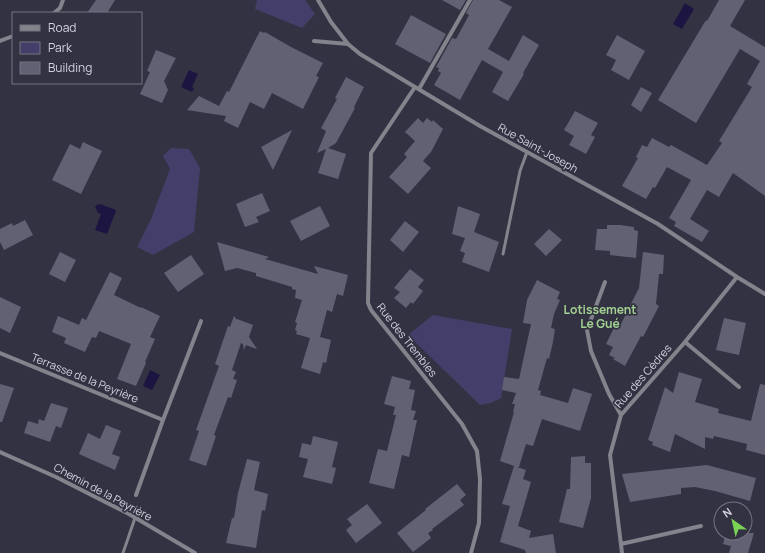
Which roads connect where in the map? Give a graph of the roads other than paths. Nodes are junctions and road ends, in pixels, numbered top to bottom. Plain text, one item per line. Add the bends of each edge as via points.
1 (63, 0) edge
2 (318, 0) edge
3 (470, 0) edge
4 (55, 12) edge
5 (12, 36) edge
6 (0, 41) edge
7 (314, 41) dead end
8 (348, 44) junction
9 (417, 88) junction
10 (527, 152) junction
11 (503, 254) dead end
12 (737, 277) junction
13 (606, 282) dead end
14 (765, 294) edge
15 (201, 321) dead end
16 (685, 342) junction
17 (0, 353) edge
18 (739, 387) dead end
19 (621, 415) junction
20 (163, 420) junction
21 (0, 452) edge
22 (136, 495) dead end
23 (135, 518) junction
24 (701, 526) dead end
25 (621, 544) junction
26 (123, 553) edge
27 (195, 553) edge
28 (471, 553) edge
29 (622, 553) edge

1 - 4 street
2 - 8 street, Rue Saint-Joseph
3 - 9 street, Rue des Trembles
5 - 6 street
7 - 8 street
8 - 9 street, Rue Saint-Joseph
9 - 10 street, Rue Saint-Joseph
9 - 28 street, Rue des Trembles via 371,153 368,303 462,424 477,451 480,480 479,523
10 - 11 lane via 520,171
10 - 12 street, Rue Saint-Joseph via 658,224
12 - 14 street, Rue Saint-Joseph
12 - 16 street, Rue des Cèdres
13 - 19 street via 587,330 591,351
15 - 20 street
16 - 18 street
16 - 19 street, Rue des Cèdres
17 - 20 street, Terrasse de la Peyrière
19 - 25 street, Rue des Cèdres via 610,455
20 - 22 street
21 - 23 street, Chemin de la Peyrière via 56,477
23 - 26 lane
23 - 27 street, Chemin de la Peyrière
24 - 25 street
25 - 29 street, Rue des Cèdres

